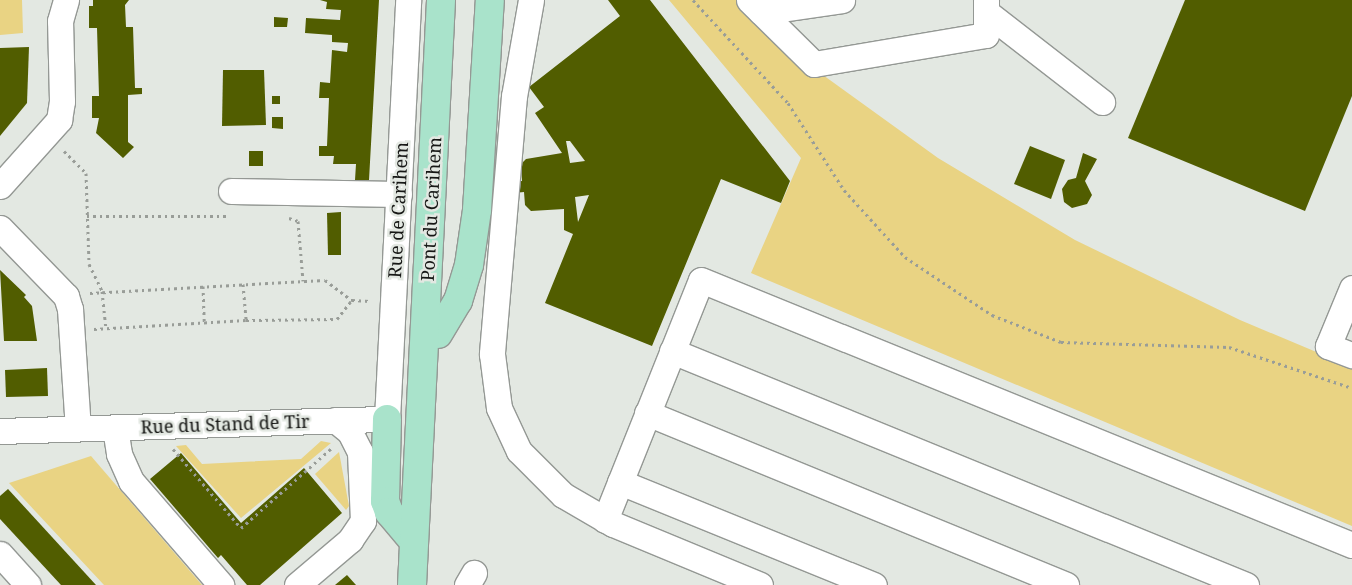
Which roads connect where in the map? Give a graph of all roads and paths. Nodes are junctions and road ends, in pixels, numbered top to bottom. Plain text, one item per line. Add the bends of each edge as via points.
1 (66, 0) edge
2 (408, 0) edge
3 (441, 0) edge
4 (457, 0) edge
5 (490, 0) edge
6 (531, 0) edge
7 (693, 0) edge
8 (842, 0) edge
9 (755, 6) edge
10 (986, 6) edge
11 (1102, 102) dead end
12 (49, 135) junction
13 (440, 182) junction
14 (0, 186) edge
15 (231, 191) dead end
16 (399, 194) junction
17 (87, 216) junction
18 (235, 216) dead end
19 (285, 216) dead end
20 (0, 228) edge
21 (303, 281) junction
22 (243, 284) junction
23 (203, 286) junction
24 (1352, 288) edge
25 (102, 291) junction
26 (66, 296) junction
27 (352, 300) junction
28 (393, 303) junction
29 (246, 320) junction
30 (204, 323) junction
31 (106, 328) junction
32 (71, 330) junction
33 (438, 334) junction
34 (672, 351) junction
35 (1352, 355) edge
36 (1352, 388) edge
37 (647, 413) junction
38 (426, 415) junction
39 (387, 419) junction
40 (154, 426) junction
41 (343, 426) junction
42 (78, 428) junction
43 (115, 428) junction
44 (0, 431) edge
45 (620, 482) junction
46 (605, 520) junction
47 (414, 542) junction
48 (1352, 545) edge
49 (0, 555) edge
50 (28, 585) edge
51 (221, 585) edge
52 (297, 585) edge
53 (412, 585) edge
54 (428, 585) edge
55 (760, 585) edge
56 (874, 585) edge
57 (1066, 585) edge
58 (1246, 585) edge

1 - 12 street via 60,21 61,111
2 - 16 street, Rue de Carihem
3 - 13 main road, Pont du Carihem
4 - 13 main road, Pont du Carihem
5 - 33 main road via 477,210 469,265 458,301
6 - 46 street via 514,96 492,354 499,408 519,451 563,495
7 - 36 path via 788,103 844,190 905,257 992,315 1061,342 1229,347
8 - 9 street
9 - 10 street via 814,64 986,35
10 - 11 street
12 - 14 street
12 - 17 path via 86,173
13 - 33 main road, Pont du Carihem
13 - 38 main road, Pont du Carihem
15 - 16 street
16 - 28 street, Rue de Carihem
17 - 18 path
17 - 25 path via 89,264
19 - 21 path via 298,221
20 - 26 street
21 - 22 path
21 - 27 path via 325,280
22 - 23 path
22 - 29 path
23 - 25 path
23 - 30 path
24 - 35 street via 1328,346
25 - 26 path
25 - 31 path
26 - 32 street
27 - 28 path
27 - 29 path via 337,319
28 - 39 street, Rue de Carihem
29 - 30 path
30 - 31 path
31 - 32 path
32 - 42 street
33 - 38 main road, Pont du Carihem
34 - 37 street
34 - 48 street via 700,280
34 - 58 street
37 - 45 street
37 - 57 street
38 - 47 main road
38 - 54 main road
39 - 41 street, Rue du Stand de Tir
39 - 47 main road via 386,501 389,512
40 - 41 street, Rue du Stand de Tir
40 - 41 path via 241,528
40 - 43 street, Rue du Stand de Tir
41 - 52 street via 360,452 364,521 350,540
42 - 43 street, Rue du Stand de Tir
42 - 44 street, Rue du Stand de Tir
43 - 51 street, Rue du Stand de Tir via 119,454 131,481
45 - 46 street
45 - 56 street
46 - 55 street
47 - 53 main road
49 - 50 street

